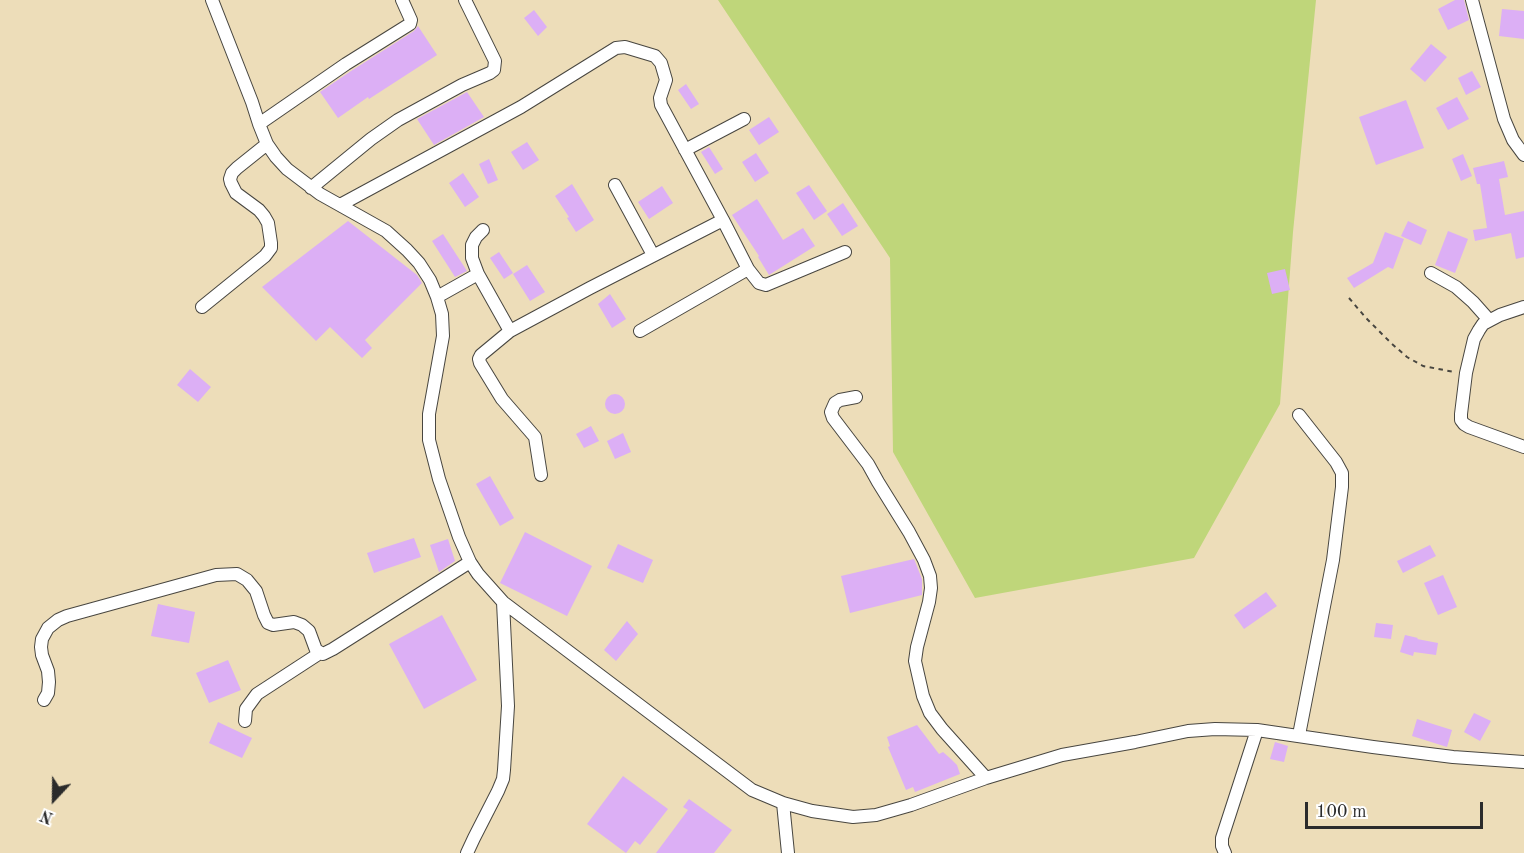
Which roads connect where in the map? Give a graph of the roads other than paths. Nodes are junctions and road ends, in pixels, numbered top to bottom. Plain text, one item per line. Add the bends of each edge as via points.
1 (212, 0) edge
2 (402, 0) edge
3 (465, 0) edge
4 (1472, 0) edge
5 (744, 119) dead end
6 (259, 124) junction
7 (267, 144) junction
8 (685, 150) junction
9 (1524, 155) edge
10 (615, 185) dead end
11 (311, 188) junction
12 (340, 206) junction
13 (723, 220) junction
14 (483, 230) dead end
15 (845, 252) dead end
16 (653, 255) junction
17 (748, 269) junction
18 (1431, 273) dead end
19 (478, 274) junction
20 (438, 297) junction
21 (202, 307) dead end
22 (1524, 308) edge
23 (1489, 320) junction
24 (510, 331) junction
25 (640, 331) dead end
26 (856, 397) dead end
27 (1299, 415) dead end
28 (1524, 447) edge
29 (541, 475) dead end
30 (470, 562) junction
31 (503, 602) junction
32 (320, 653) junction
33 (44, 700) dead end
34 (245, 721) dead end
35 (1257, 730) junction
36 (1299, 735) junction
37 (1524, 762) edge
38 (986, 778) junction
39 (783, 803) junction
40 (467, 853) edge
41 (788, 853) edge
42 (1225, 853) edge

1 - 6 street
2 - 6 street via 410,24
3 - 11 street via 495,61 494,70 398,120
4 - 9 street via 1504,119
5 - 8 street
6 - 7 street
7 - 11 street via 287,169
7 - 21 street via 237,168 230,179 236,193 264,216 271,248
8 - 12 street via 660,102 666,80 661,63 641,51 616,48 521,106
8 - 13 street
10 - 16 street
11 - 12 street
12 - 20 street via 386,231 407,250
13 - 16 street
13 - 17 street
14 - 19 street via 472,245
15 - 17 street via 766,285 759,283
16 - 24 street
17 - 25 street
18 - 23 street via 1466,295
19 - 20 street
19 - 24 street
20 - 30 street via 443,336 429,414 429,440 455,528
22 - 23 street
23 - 28 street via 1474,339 1461,420 1469,427
24 - 29 street via 486,350 480,363 502,399 535,437
26 - 38 street via 835,403 833,417 879,482 930,576 929,602 915,661 923,696 942,729
27 - 36 street via 1336,462 1342,473 1342,487 1333,560
30 - 31 street
30 - 32 street via 333,649
31 - 39 street via 752,790
31 - 40 street via 508,706 504,770 498,792
32 - 33 street via 302,625 268,623 248,580 237,574 216,575 58,620 48,628 42,643 49,682
32 - 34 street via 257,694 246,709
35 - 36 street
35 - 38 street via 1188,731 1062,754
35 - 42 street via 1222,838
36 - 37 street via 1442,756
38 - 39 street via 876,815 833,815
39 - 41 street

